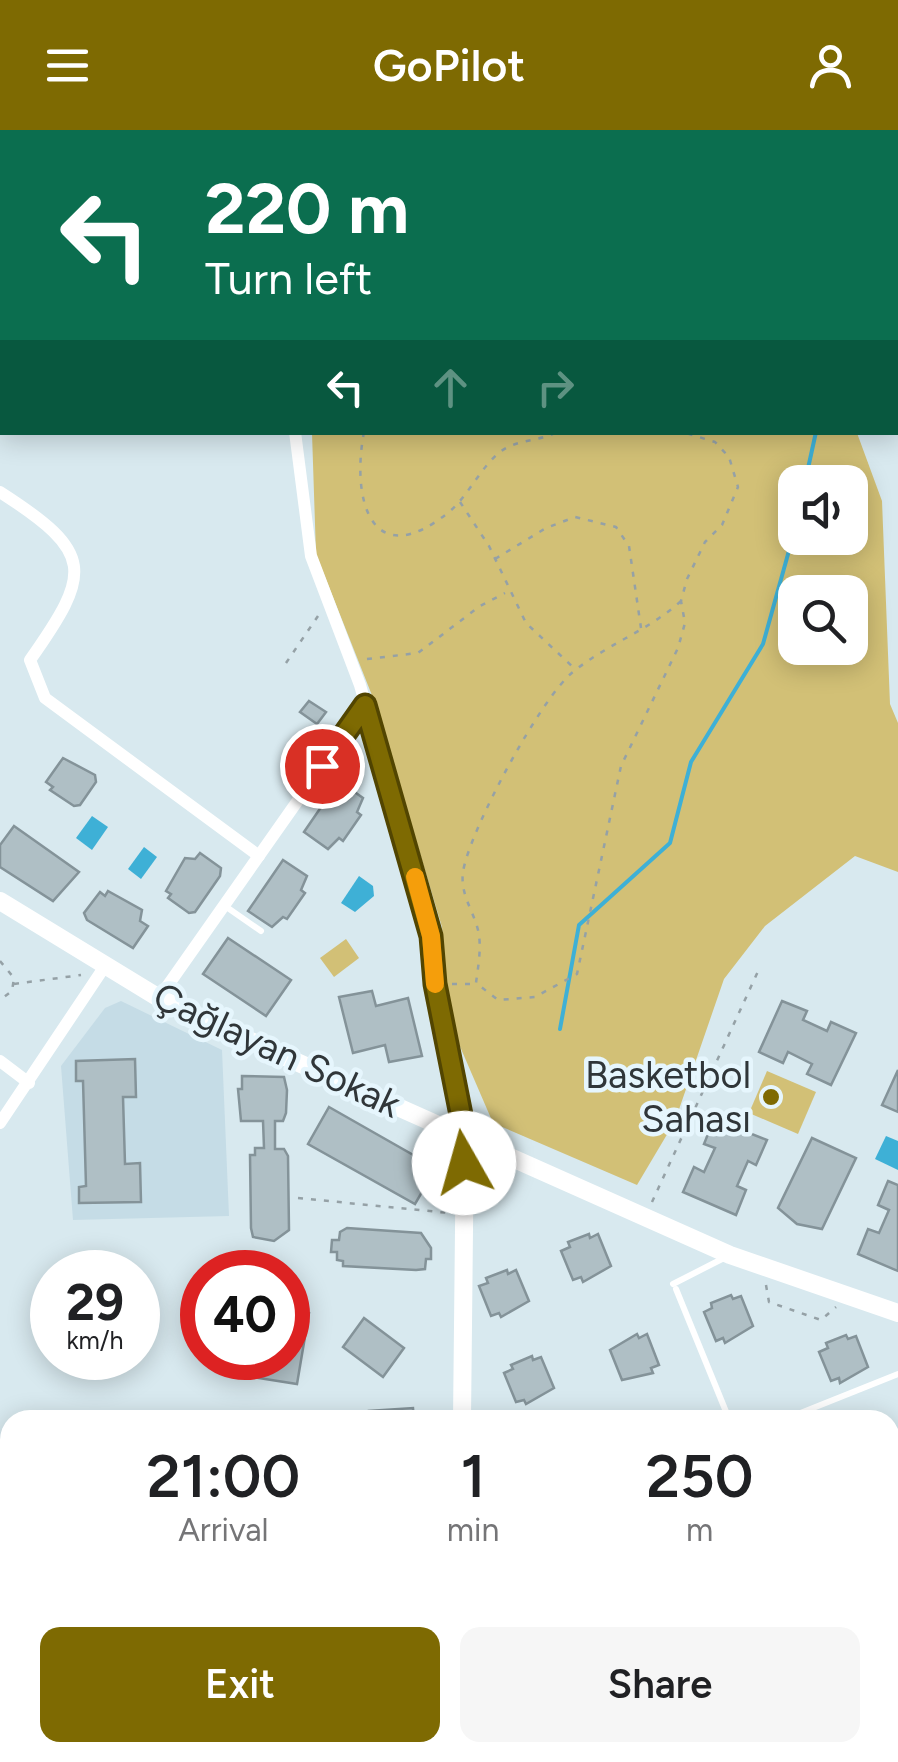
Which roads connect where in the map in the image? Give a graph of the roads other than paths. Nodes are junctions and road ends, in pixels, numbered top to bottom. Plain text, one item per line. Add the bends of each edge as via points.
1 (295, 435) edge
2 (0, 492) edge
3 (365, 705) junction
4 (259, 856) junction
5 (0, 901) edge
6 (224, 905) junction
7 (262, 931) dead end
8 (97, 970) junction
9 (159, 998) junction
10 (0, 1062) edge
11 (29, 1082) junction
12 (0, 1123) edge
13 (465, 1135) junction
14 (730, 1256) junction
15 (898, 1313) edge
16 (898, 1374) edge
17 (462, 1410) edge
18 (725, 1410) edge
19 (808, 1410) edge

1 - 3 street via 311,556
2 - 4 street via 68,544 76,574 76,589 30,660 45,698
3 - 4 street
3 - 13 street via 431,936
4 - 6 street
5 - 8 street, Çağlayan Sokak
6 - 7 lane
6 - 9 street
8 - 9 street, Çağlayan Sokak
8 - 11 street
9 - 13 street, Çağlayan Sokak
10 - 11 street
11 - 12 street
13 - 14 street, Çağlayan Sokak
13 - 17 street
14 - 15 street, Çağlayan Sokak
14 - 18 lane via 674,1287
16 - 19 lane

